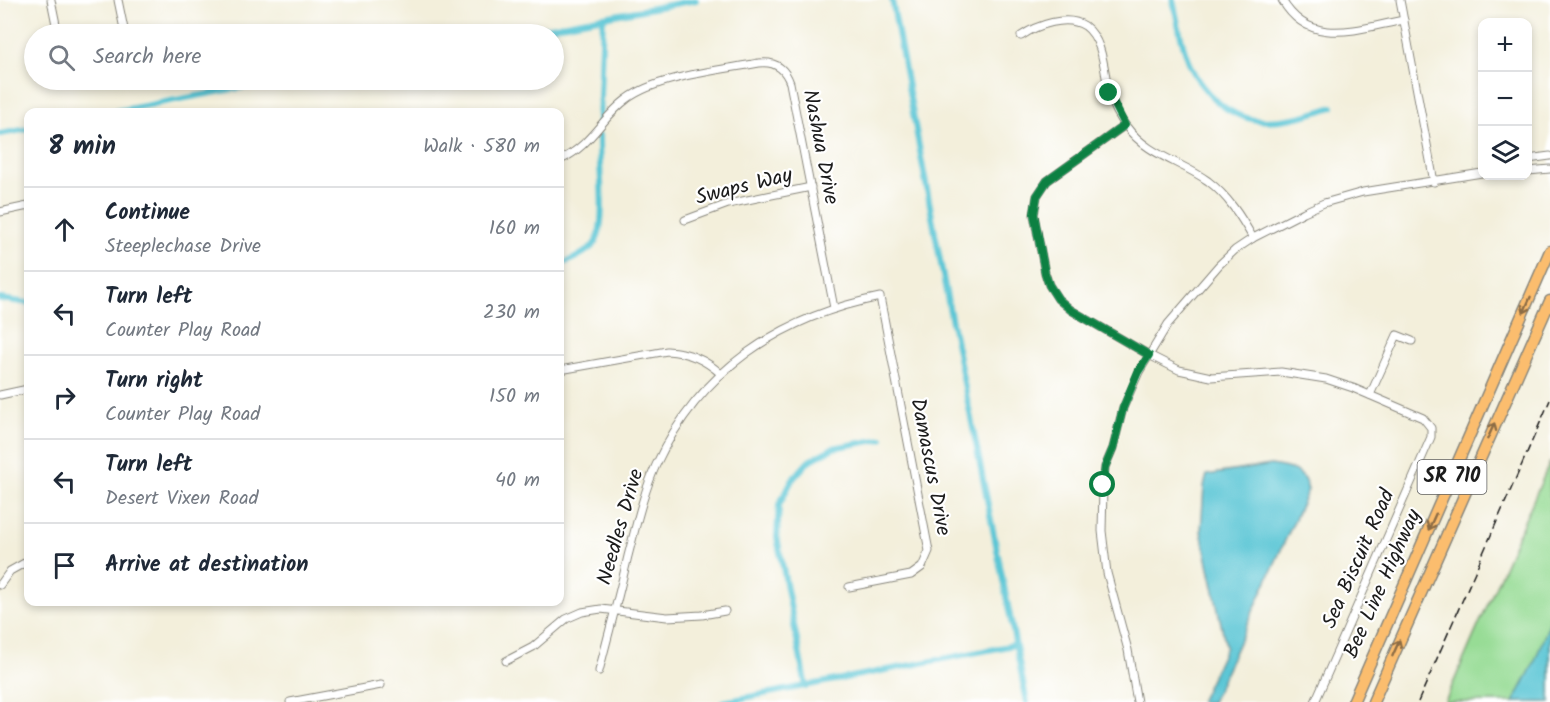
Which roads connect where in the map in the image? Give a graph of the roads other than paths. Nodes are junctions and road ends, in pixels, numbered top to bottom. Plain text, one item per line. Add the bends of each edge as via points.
1 (51, 0) edge
2 (118, 0) edge
3 (1282, 0) edge
4 (1400, 0) edge
5 (1404, 20) junction
6 (56, 24) edge
7 (123, 24) edge
8 (1021, 36) dead end
9 (1125, 125) junction
10 (1550, 156) edge
11 (564, 158) edge
12 (1532, 158) edge
13 (1550, 169) edge
14 (1532, 171) edge
15 (1478, 174) edge
16 (1434, 182) junction
17 (811, 187) junction
18 (24, 207) edge
19 (0, 212) edge
20 (685, 220) dead end
21 (1253, 238) junction
22 (1550, 251) edge
23 (880, 297) joint
24 (1550, 301) edge
25 (834, 308) junction
26 (1412, 341) dead end
27 (1149, 355) junction
28 (564, 369) edge
29 (722, 374) junction
30 (24, 390) edge
31 (0, 395) edge
32 (1370, 395) junction
33 (24, 563) edge
34 (0, 585) edge
35 (849, 587) dead end
36 (614, 611) junction
37 (725, 611) dead end
38 (506, 661) dead end
39 (599, 671) dead end
40 (381, 685) dead end
41 (290, 702) edge
42 (1137, 702) edge
43 (1315, 702) edge
44 (1353, 702) edge
45 (1373, 702) edge

1 - 6 street
2 - 7 street
3 - 5 street via 1299,21 1323,31 1341,32
4 - 5 street
5 - 16 street
8 - 9 street via 1030,29 1063,21 1086,28 1097,42 1109,93
9 - 21 street via 1150,150 1219,190
9 - 27 street via 1047,181 1037,196 1034,214 1045,273 1058,299
10 - 12 street
11 - 17 street, Nashua Drive via 584,145 616,108 643,89 664,81 768,62 789,79
13 - 14 street
15 - 16 street
16 - 21 street via 1363,192 1324,203
17 - 20 street, Swaps Way via 728,204
17 - 25 street, Nashua Drive
18 - 19 street
21 - 27 street via 1204,281 1168,324
22 -> 44 highway, Bee Line Highway / SR 710
23 - 25 street, Needles Drive
23 - 35 street, Damascus Drive via 929,551 915,573
45 -> 24 highway, Bee Line Highway / SR 710
25 - 29 street, Needles Drive via 767,339
26 - 32 street via 1397,335
27 - 32 street via 1197,375 1298,374 1326,379
27 - 42 street via 1138,372 1117,426 1105,467 1102,509 1107,573 1128,650
28 - 29 street via 678,351 697,357
29 - 36 street, Needles Drive via 686,415 656,466 642,503
30 - 31 street
32 - 43 street, Sea Biscuit Road via 1423,418 1431,428 1431,437
33 - 34 street via 10,571
36 - 37 street via 667,617
36 - 38 street via 591,610 574,615 533,647
36 - 39 street, Needles Drive
40 - 41 street

